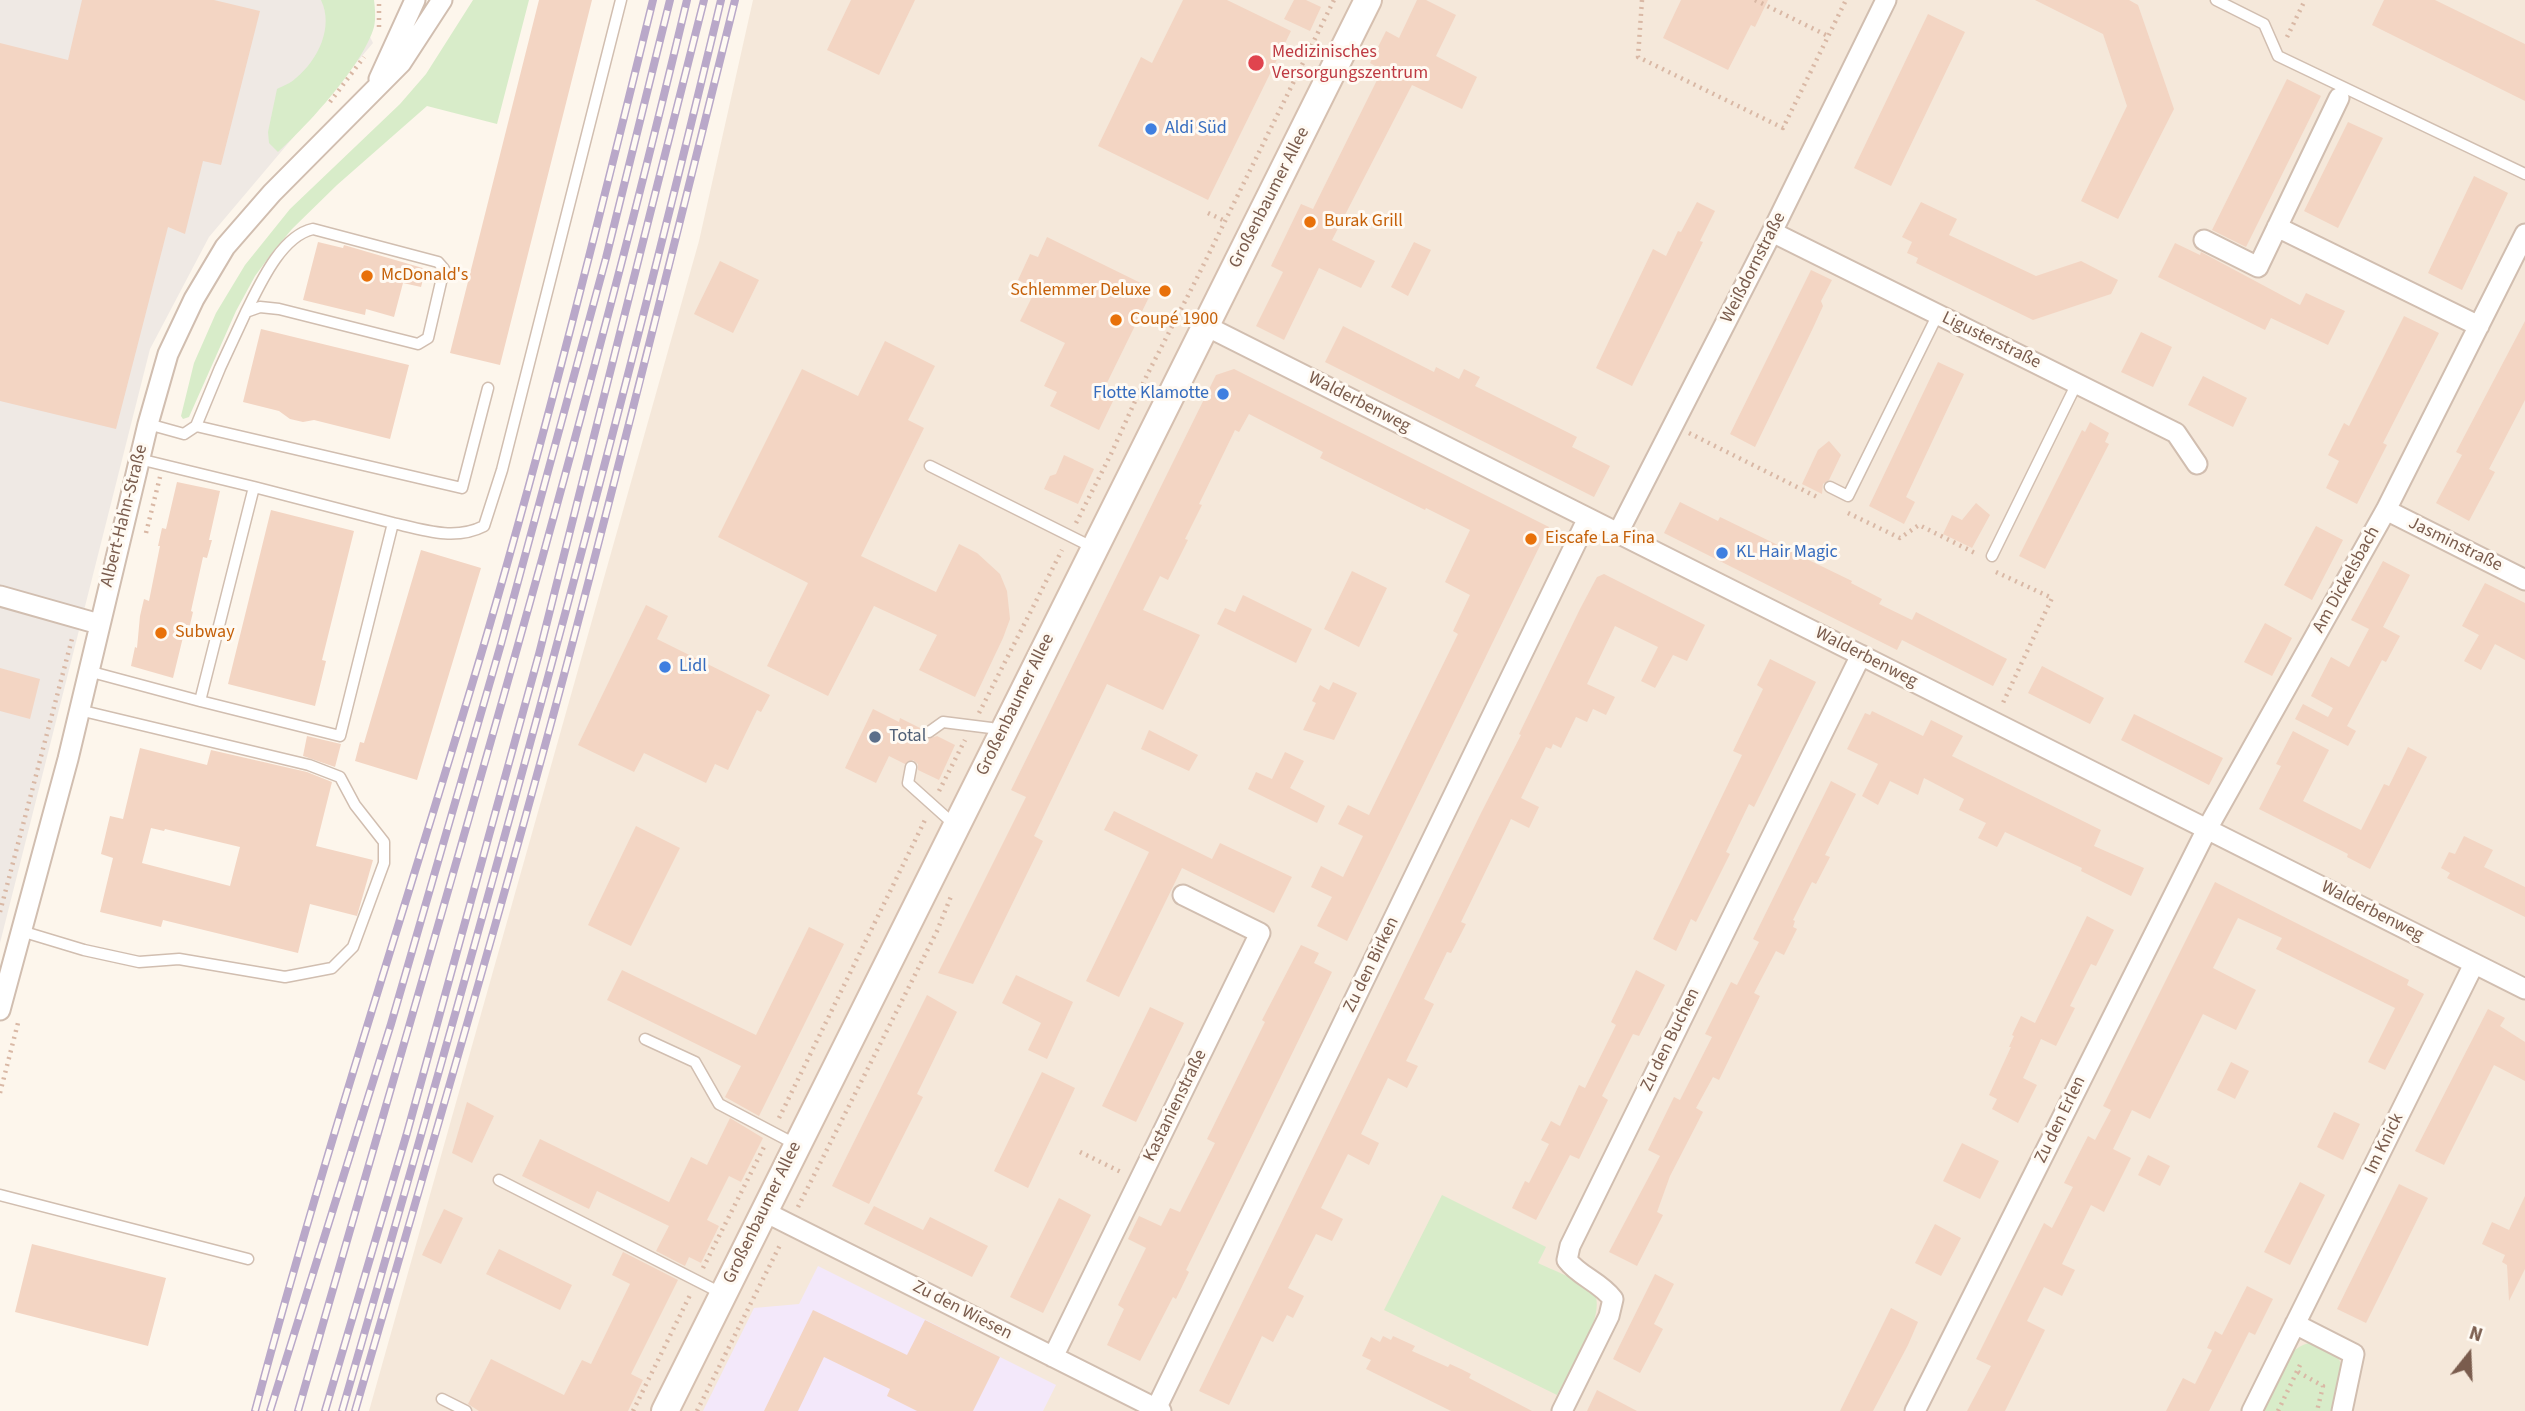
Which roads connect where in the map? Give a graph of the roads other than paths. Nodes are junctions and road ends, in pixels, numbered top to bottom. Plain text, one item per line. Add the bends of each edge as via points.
1 (402, 0) edge
2 (415, 0) edge
3 (442, 0) edge
4 (621, 0) edge
5 (1368, 0) edge
6 (1886, 0) edge
7 (2216, 0) edge
8 (405, 22) junction
9 (375, 86) junction
10 (2339, 98) dead end
11 (2525, 174) edge
12 (2277, 227) junction
13 (1772, 232) junction
14 (2525, 234) edge
15 (2204, 240) dead end
16 (246, 312) junction
17 (1938, 314) junction
18 (1206, 326) junction
19 (2479, 326) junction
20 (2077, 383) junction
21 (488, 388) dead end
22 (148, 424) junction
23 (196, 426) junction
24 (139, 459) junction
25 (2197, 464) dead end
26 (930, 466) dead end
27 (254, 487) junction
28 (1829, 487) dead end
29 (2386, 510) junction
30 (1588, 519) junction
31 (393, 523) junction
32 (1618, 533) junction
33 (1094, 548) junction
34 (1991, 558) road end
35 (2525, 580) edge
36 (0, 596) edge
37 (99, 624) junction
38 (1861, 655) junction
39 (87, 671) junction
40 (200, 701) junction
41 (79, 710) junction
42 (929, 732) dead end
43 (1002, 734) junction
44 (911, 767) dead end
45 (957, 823) junction
46 (2207, 829) junction
47 (1183, 895) dead end
48 (22, 930) junction
49 (2474, 964) junction
50 (2525, 989) edge
51 (0, 1010) edge
52 (645, 1039) dead end
53 (796, 1145) junction
54 (499, 1180) dead end
55 (0, 1195) edge
56 (763, 1211) junction
57 (248, 1259) dead end
58 (723, 1294) junction
59 (2295, 1324) junction
60 (1053, 1357) junction
61 (442, 1399) dead end
62 (1157, 1410) edge
63 (466, 1411) edge
64 (665, 1411) edge
65 (1562, 1411) edge
66 (1915, 1411) edge
67 (2252, 1411) edge
68 (2342, 1411) edge

1 - 8 street
2 - 8 street, Albert-Hahn-Straße
3 - 9 street, Albert-Hahn-Straße via 411,50
4 - 31 lane via 484,526 471,533 441,534
5 - 18 main road, Großenbaumer Allee
6 - 13 street, Weißdornstraße
7 - 11 lane via 2264,24 2278,56
8 - 9 street, Albert-Hahn-Straße
9 - 22 street, Albert-Hahn-Straße via 225,247 168,354
10 - 12 street
12 - 15 street via 2258,267
12 - 19 street
13 - 17 street, Ligusterstraße
13 - 32 street, Weißdornstraße
14 - 19 street, Am Dickelsbach
16 - 16 lane via 260,307 279,309 418,344 428,338 444,269 438,262 313,229 299,232 263,278
16 - 23 lane
17 - 20 street, Ligusterstraße
17 - 28 lane via 1848,496
18 - 30 street, Walderbenweg
18 - 33 main road, Großenbaumer Allee
19 - 29 street, Am Dickelsbach
20 - 25 street, Ligusterstraße via 2176,433
20 - 34 lane
21 - 23 lane via 462,488
22 - 23 lane via 184,434
22 - 24 street, Albert-Hahn-Straße
24 - 27 lane
24 - 37 street, Albert-Hahn-Straße
26 - 33 lane
27 - 31 lane
27 - 40 lane
29 - 35 street, Jasminstraße
29 - 46 street, Am Dickelsbach
30 - 32 street, Walderbenweg
30 - 62 street, Zu den Birken
31 - 40 lane via 340,736
32 - 38 street, Walderbenweg
33 - 43 main road, Großenbaumer Allee
36 - 37 street
37 - 39 street, Albert-Hahn-Straße
38 - 46 street, Walderbenweg
38 - 65 street, Zu den Buchen via 1570,1246 1567,1260 1575,1270 1603,1286 1613,1299
39 - 40 lane
39 - 41 street, Albert-Hahn-Straße
41 - 48 street, Albert-Hahn-Straße
41 - 48 lane via 309,765 340,777 384,842 384,863 353,947 332,968 285,976 179,959 139,962
42 - 43 lane via 943,722 991,728
43 - 45 main road, Großenbaumer Allee
44 - 45 lane via 908,783
45 - 53 main road, Großenbaumer Allee
46 - 49 street, Walderbenweg
46 - 66 street, Zu den Erlen
47 - 60 street, Kastanienstraße via 1260,933
48 - 51 street, Albert-Hahn-Straße
49 - 50 street, Walderbenweg
49 - 59 street, Im Knick
52 - 53 lane via 695,1062 719,1104
53 - 56 main road, Großenbaumer Allee
54 - 58 lane
55 - 57 lane
56 - 58 main road, Großenbaumer Allee
56 - 60 street, Zu den Wiesen
58 - 64 main road, Großenbaumer Allee
59 - 67 street, Im Knick
59 - 68 street via 2354,1354
60 - 62 street, Zu den Wiesen
61 - 63 lane

